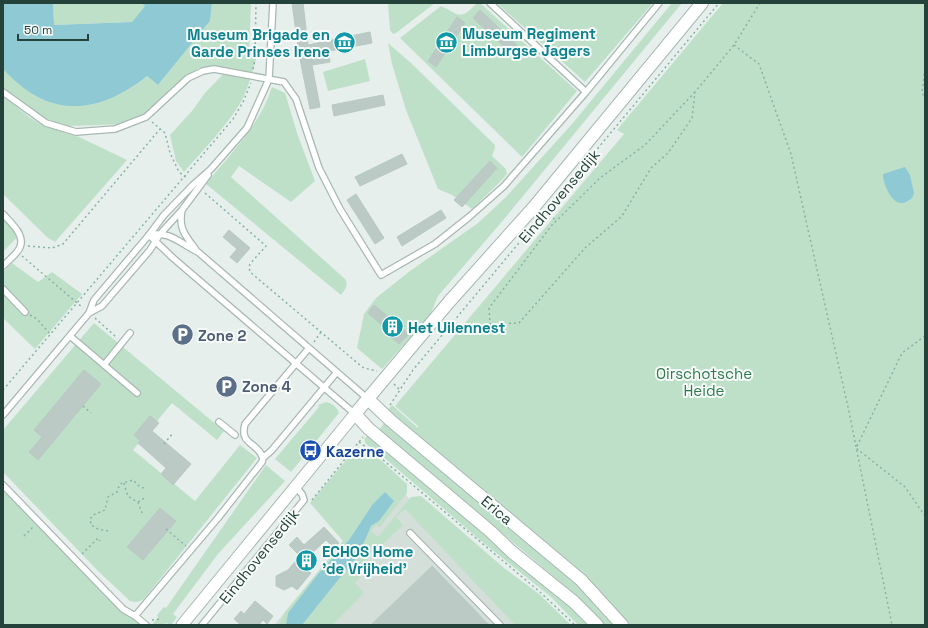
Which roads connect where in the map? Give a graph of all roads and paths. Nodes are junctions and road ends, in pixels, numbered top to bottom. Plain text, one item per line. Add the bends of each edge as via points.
1 (256, 3) edge
2 (273, 3) edge
3 (490, 3) edge
4 (659, 3) edge
5 (702, 3) edge
6 (719, 3) edge
7 (760, 3) edge
8 (734, 45) junction
9 (925, 69) edge
10 (252, 76) junction
11 (269, 79) junction
12 (3, 92) edge
13 (586, 92) junction
14 (695, 92) junction
15 (925, 100) edge
16 (146, 117) junction
17 (160, 129) junction
18 (211, 169) junction
19 (184, 176) junction
20 (194, 184) junction
21 (199, 188) junction
22 (182, 210) junction
23 (545, 212) junction
24 (3, 214) edge
25 (556, 221) junction
26 (160, 234) junction
27 (149, 235) junction
28 (155, 241) junction
29 (20, 245) junction
30 (18, 252) junction
31 (198, 252) junction
32 (3, 266) edge
33 (3, 289) edge
34 (77, 303) junction
35 (25, 312) joint
36 (89, 313) junction
37 (321, 332) junction
38 (130, 333) dead end
39 (50, 334) junction
40 (70, 336) junction
41 (925, 336) edge
42 (123, 342) junction
43 (309, 348) junction
44 (295, 363) junction
45 (104, 365) junction
46 (337, 372) junction
47 (386, 377) junction
48 (325, 388) junction
49 (3, 390) edge
50 (400, 390) junction
51 (137, 393) dead end
52 (368, 399) junction
53 (83, 406) dead end
54 (91, 413) dead end
55 (383, 413) junction
56 (355, 414) junction
57 (3, 415) edge
58 (219, 422) dead end
59 (369, 429) junction
60 (242, 432) junction
61 (173, 433) dead end
62 (359, 442) junction
63 (164, 444) dead end
64 (856, 448) junction
65 (263, 458) junction
66 (124, 482) junction
67 (3, 485) edge
68 (295, 486) junction
69 (144, 488) dead end
70 (316, 496) dead end
71 (146, 497) dead end
72 (138, 502) junction
73 (142, 513) dead end
74 (925, 516) edge
75 (39, 522) junction
76 (166, 529) dead end
77 (108, 531) dead end
78 (410, 533) dead end
79 (24, 536) dead end
80 (100, 541) dead end
81 (190, 550) junction
82 (76, 560) junction
83 (135, 616) junction
84 (184, 624) edge
85 (146, 625) edge
86 (202, 625) edge
87 (500, 625) edge
88 (575, 625) edge
89 (597, 625) edge
90 (622, 625) edge
91 (892, 625) edge

1 - 10 path via 255,59
2 - 11 lane
3 - 13 lane
4 - 13 lane
5 - 47 street, Eindhovensedijk via 534,207
6 - 23 path, Eindhovensedijk
7 - 8 path
8 - 14 path
8 - 64 path via 759,64 791,154
9 - 15 path via 922,92
10 - 11 lane
10 - 16 lane via 214,69 203,71 188,78
10 - 19 path via 244,102 233,119
11 - 13 lane via 284,82 296,99 319,168 381,275 435,244 504,186
11 - 18 lane via 247,128
12 - 16 lane via 46,123 76,132 115,129
14 - 25 path via 645,145 600,178
14 - 25 path via 692,118 668,153 651,168 622,216 585,248 518,323 490,324 489,308
16 - 17 path
17 - 19 path via 165,133 170,153 179,172
17 - 29 path via 63,244 52,248
18 - 20 lane
18 - 21 lane
19 - 20 path
19 - 34 path
20 - 27 lane
21 - 22 lane
21 - 37 path via 266,246 248,267 250,272
22 - 26 lane
22 - 31 lane via 183,230
23 - 25 path
23 - 50 path, Eindhovensedijk via 413,370
24 - 29 lane via 19,231
26 - 27 lane
26 - 28 lane
26 - 31 lane via 176,238
27 - 28 lane
27 - 36 lane via 94,300
28 - 36 lane via 102,306
28 - 44 lane
29 - 30 lane
30 - 32 lane
30 - 34 path
31 - 43 lane
33 - 35 lane
34 - 36 path
34 - 39 path
35 - 39 path via 37,319
36 - 40 lane
36 - 42 path
37 - 43 path
37 - 47 path via 361,366 379,371
38 - 42 lane
39 - 49 path
40 - 45 lane
40 - 57 lane
41 - 64 path via 902,353
42 - 45 lane
43 - 44 lane
43 - 46 lane
44 - 48 lane
44 - 60 lane via 244,424
45 - 51 lane
46 - 48 lane
46 - 52 lane
47 - 50 path
47 - 52 street, Eindhovensedijk
48 - 56 lane
48 - 65 lane
50 - 55 path, Eindhovensedijk
52 - 55 street, Erica
52 - 56 street, Eindhovensedijk
53 - 54 path
55 - 90 street, Erica via 581,580
56 - 59 street, Erica
56 - 68 street, Eindhovensedijk
58 - 60 lane via 234,436
59 - 62 path
59 - 89 street, Erica via 574,602
60 - 65 lane via 244,438 262,454
61 - 63 path
62 - 70 path
62 - 88 path via 540,592
64 - 74 path via 905,487
64 - 91 path
65 - 81 lane
66 - 69 path via 133,480
66 - 72 path via 129,498
66 - 77 path via 120,484 117,492 108,497 105,510 93,514 90,520 94,527
67 - 75 lane
68 - 84 street, Eindhovensedijk
68 - 86 lane, Eindhovensedijk via 304,500
71 - 72 path
72 - 73 path
75 - 79 path
75 - 82 lane
76 - 81 path
78 - 87 lane
80 - 82 path via 98,538
81 - 83 lane
82 - 83 lane via 123,609
83 - 85 lane

